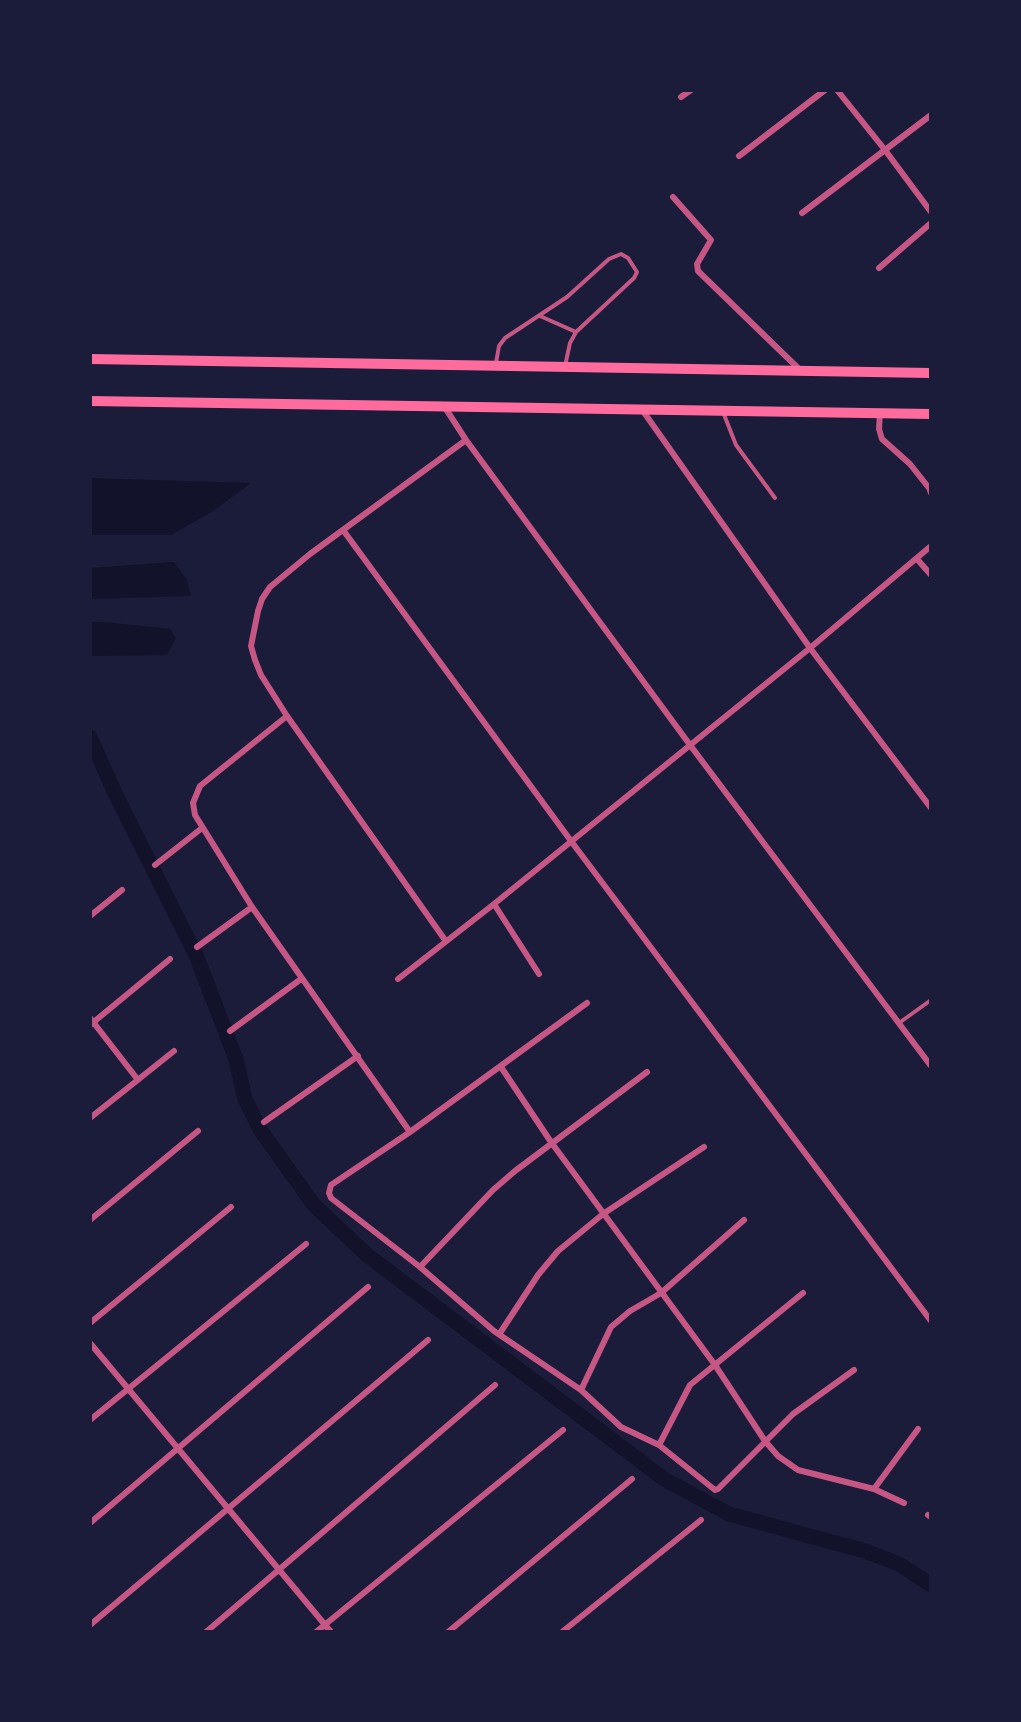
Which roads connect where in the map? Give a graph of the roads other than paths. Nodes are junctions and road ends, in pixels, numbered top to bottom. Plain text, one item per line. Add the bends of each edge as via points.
1 (691, 90) edge
2 (825, 90) edge
3 (837, 90) edge
4 (681, 97) dead end
5 (931, 115) edge
6 (885, 150) junction
7 (739, 156) dead end
8 (674, 197) dead end
9 (931, 212) edge
10 (802, 213) dead end
11 (931, 223) edge
12 (879, 268) dead end
13 (540, 316) junction
14 (576, 332) junction
15 (90, 359) edge
16 (496, 366) junction
17 (565, 367) junction
18 (801, 371) junction
19 (931, 373) edge
20 (90, 401) edge
21 (444, 406) junction
22 (643, 411) junction
23 (723, 412) junction
24 (880, 413) junction
25 (931, 414) edge
26 (466, 440) junction
27 (931, 493) edge
28 (775, 498) dead end
29 (343, 530) junction
30 (931, 546) edge
31 (917, 559) junction
32 (931, 575) edge
33 (810, 648) junction
34 (287, 716) junction
35 (690, 745) junction
36 (931, 808) edge
37 (202, 828) junction
38 (572, 841) junction
39 (154, 865) dead end
40 (122, 890) dead end
41 (494, 904) junction
42 (252, 908) junction
43 (90, 916) edge
44 (445, 940) junction
45 (197, 947) dead end
46 (170, 959) dead end
47 (539, 974) dead end
48 (301, 979) junction
49 (398, 979) dead end
50 (931, 1000) edge
51 (587, 1003) dead end
52 (91, 1022) edge
53 (899, 1023) junction
54 (230, 1031) dead end
55 (174, 1051) dead end
56 (358, 1056) junction
57 (931, 1066) edge
58 (501, 1067) junction
59 (647, 1072) dead end
60 (138, 1080) junction
61 (90, 1118) edge
62 (264, 1122) dead end
63 (198, 1131) dead end
64 (410, 1132) junction
65 (551, 1142) junction
66 (704, 1148) dead end
67 (231, 1207) dead end
68 (603, 1214) junction
69 (90, 1220) edge
70 (744, 1220) dead end
71 (306, 1244) dead end
72 (420, 1267) junction
73 (368, 1287) dead end
74 (661, 1293) junction
75 (803, 1293) dead end
76 (931, 1321) edge
77 (90, 1323) edge
78 (500, 1334) junction
79 (428, 1340) dead end
80 (90, 1343) edge
81 (715, 1365) junction
82 (854, 1370) dead end
83 (495, 1385) dead end
84 (128, 1387) junction
85 (581, 1390) junction
86 (90, 1420) edge
87 (918, 1429) dead end
88 (563, 1430) dead end
89 (765, 1441) junction
90 (659, 1445) junction
91 (177, 1450) junction
92 (632, 1479) dead end
93 (873, 1489) junction
94 (904, 1503) dead end
95 (230, 1509) junction
96 (701, 1520) dead end
97 (90, 1523) edge
98 (280, 1570) junction
99 (90, 1625) edge
100 (325, 1625) junction
101 (206, 1632) edge
102 (316, 1632) edge
103 (331, 1632) edge
104 (448, 1632) edge
105 (562, 1632) edge

1 - 4 street
2 - 7 street
3 - 6 street
5 - 6 street
6 - 9 street
6 - 10 street
8 - 18 street via 711,240 697,264 699,271
11 - 12 street
13 - 14 lane
13 - 14 lane via 609,259 621,254 628,258 637,272 634,278
13 - 16 lane via 505,338 499,346
14 - 17 lane
15 - 16 main road
16 - 17 main road
17 - 18 main road
18 - 19 main road
20 - 21 main road
21 - 22 main road
21 - 26 street
22 - 23 main road
22 - 33 street
23 - 24 main road
23 - 28 lane via 736,445
24 - 25 main road
24 - 27 street via 882,439 910,464
26 - 29 street
26 - 35 street
29 - 34 street via 270,587 258,611 251,646
29 - 38 street
30 - 31 street
31 - 32 street
31 - 33 street
33 - 35 street
33 - 36 street
34 - 37 street via 200,786 193,803
34 - 44 street
35 - 38 street
35 - 53 street
37 - 39 street
37 - 42 street
38 - 41 street
38 - 76 street
40 - 43 street
41 - 44 street
41 - 47 street
42 - 45 street
42 - 48 street
44 - 49 street
46 - 52 street
48 - 54 street
48 - 56 street
50 - 53 lane
51 - 58 street
52 - 60 street
53 - 57 street
55 - 60 street
56 - 62 street
56 - 64 street
58 - 64 street
58 - 65 street
59 - 65 street
60 - 61 street
63 - 69 street
64 - 72 street via 331,1185 329,1193
65 - 68 street
65 - 72 street via 493,1190
66 - 68 street
67 - 77 street
68 - 74 street
68 - 78 street via 558,1251
70 - 74 street
71 - 84 street
72 - 78 street
73 - 91 street
74 - 81 street
74 - 85 street via 611,1327
75 - 81 street
78 - 85 street
79 - 95 street
80 - 84 street
81 - 89 street
81 - 90 street via 690,1385
82 - 89 street via 793,1414
83 - 98 street
84 - 86 street
84 - 91 street
85 - 90 street via 621,1427
87 - 93 street
88 - 100 street
89 - 90 street via 715,1490
89 - 93 street via 798,1470
91 - 95 street
91 - 97 street
92 - 104 street
93 - 94 street
95 - 98 street
95 - 99 street
96 - 105 street
98 - 100 street
98 - 101 street
100 - 102 street
100 - 103 street

